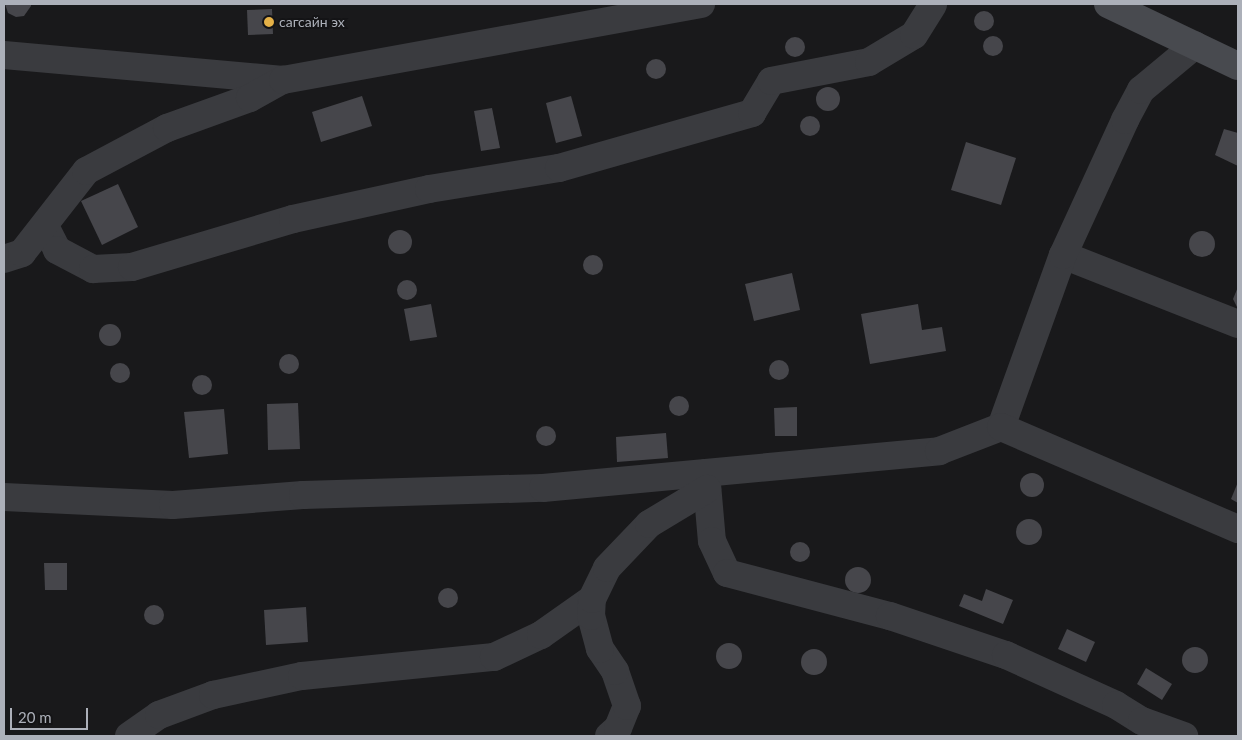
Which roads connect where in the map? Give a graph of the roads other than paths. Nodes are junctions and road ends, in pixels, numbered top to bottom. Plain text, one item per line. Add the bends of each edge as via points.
1 (701, 4) edge
2 (933, 4) edge
3 (1108, 4) edge
4 (1195, 45) junction
5 (4, 55) edge
6 (1238, 66) edge
7 (282, 80) junction
8 (45, 226) junction
9 (1063, 255) junction
10 (4, 259) edge
11 (1238, 324) edge
12 (1001, 427) junction
13 (707, 481) junction
14 (4, 497) edge
15 (1238, 529) edge
16 (592, 599) junction
17 (129, 736) edge
18 (609, 736) edge
19 (1184, 736) edge

1 - 7 street
2 - 8 street via 914,35 869,62 771,81 752,112 559,168 430,189 293,219 132,267 93,269 57,250
3 - 4 main road
4 - 6 main road
4 - 9 street via 1141,90
5 - 7 street
7 - 8 street via 250,98 167,128 86,171
8 - 10 street via 22,253
9 - 11 street
9 - 12 street
12 - 13 street via 939,451
12 - 15 street
13 - 14 street via 303,495 173,505
13 - 16 street via 649,524 607,568
13 - 19 street via 712,541 727,573 890,616 1006,655 1116,705 1142,721
16 - 17 street via 541,635 494,657 302,676 214,695 159,715
16 - 18 street via 591,616 600,650 615,671 627,706 618,728

